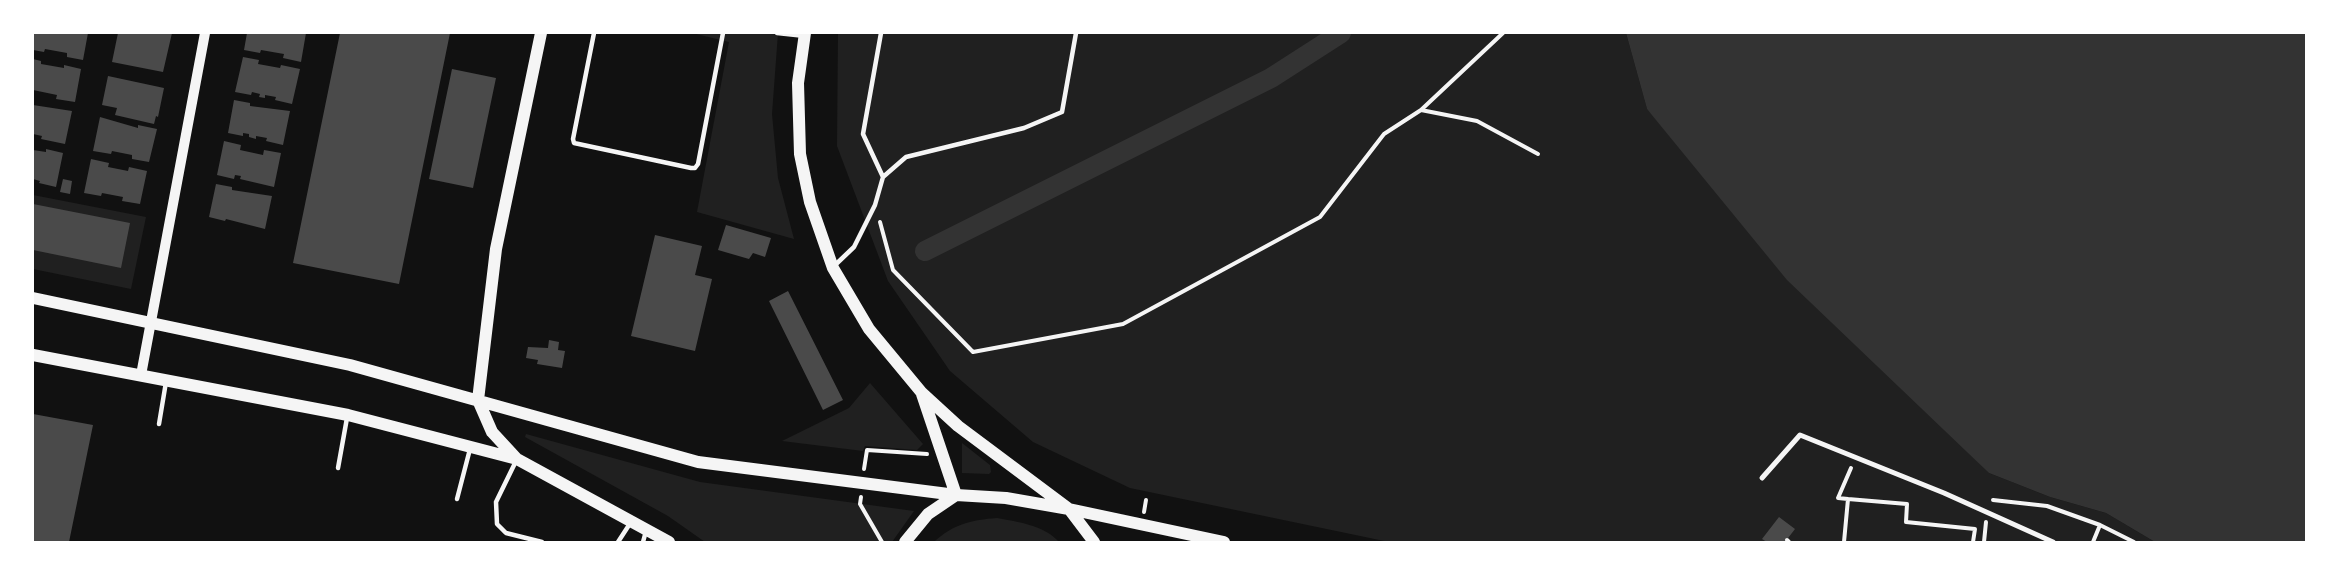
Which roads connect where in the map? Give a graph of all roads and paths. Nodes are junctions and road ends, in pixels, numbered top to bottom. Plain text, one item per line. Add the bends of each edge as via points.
1 (205, 33) edge
2 (541, 33) edge
3 (594, 33) edge
4 (723, 33) edge
5 (777, 33) edge
6 (881, 33) edge
7 (1076, 33) edge
8 (1503, 33) edge
9 (805, 34) edge
10 (1421, 110) junction
11 (1538, 154) dead end
12 (883, 177) junction
13 (875, 205) junction
14 (833, 268) junction
15 (33, 298) edge
16 (151, 321) junction
17 (33, 355) edge
18 (141, 375) junction
19 (167, 380) junction
20 (922, 393) junction
21 (478, 400) junction
22 (348, 415) junction
23 (159, 424) dead end
24 (939, 444) junction
25 (471, 446) junction
26 (1856, 456) junction
27 (517, 459) junction
28 (338, 468) dead end
29 (1762, 478) dead end
30 (862, 484) junction
31 (956, 495) junction
32 (458, 499) dead end
33 (1848, 499) junction
34 (1996, 501) dead end
35 (1069, 509) junction
36 (1987, 512) junction
37 (632, 520) junction
38 (2100, 525) junction
39 (647, 529) junction
40 (1975, 529) junction
41 (1985, 530) junction
42 (542, 542) edge
43 (618, 542) edge
44 (643, 542) edge
45 (669, 542) edge
46 (882, 542) edge
47 (905, 542) edge
48 (1094, 542) edge
49 (1224, 542) edge
50 (1844, 542) edge
51 (1973, 542) edge
52 (1983, 542) edge
53 (2053, 542) edge
54 (2093, 542) edge
55 (2134, 542) edge

1 - 16 street
2 - 21 main road via 496,249
3 - 4 lane via 574,143 695,168
5 - 9 lane
6 - 12 lane via 863,134
7 - 12 lane via 1062,112 1024,128 906,157
8 - 10 path
9 - 14 main road via 798,83 800,154 810,202
10 - 11 path via 1477,121
10 - 13 path via 1384,134 1320,217 1134,319 973,352 893,270
12 - 13 lane
13 - 14 lane via 854,247
14 - 20 main road via 869,329
15 - 16 main road
16 - 18 street
16 - 21 main road via 350,365
17 - 18 main road
18 - 19 main road
19 - 22 main road
19 - 23 lane
20 - 24 main road
20 - 35 main road via 958,426
21 - 27 main road via 492,432
21 - 30 main road via 698,462
22 - 25 main road
22 - 28 lane
24 - 30 path via 927,455 867,450
24 - 31 main road
25 - 27 main road
25 - 32 lane
26 - 29 street via 1800,435
26 - 33 path via 1838,498
26 - 36 street
27 - 37 main road
27 - 42 lane via 496,502 496,524 506,533
30 - 31 main road
30 - 46 path via 860,504
31 - 35 main road via 1006,498
31 - 47 main road via 928,514
33 - 40 path via 1907,504 1906,522
33 - 50 path
34 - 38 path via 2047,506
35 - 48 main road
35 - 49 main road
36 - 41 path
36 - 53 street
37 - 39 main road
37 - 43 lane
38 - 54 path
38 - 55 path
39 - 44 lane
39 - 45 main road
40 - 41 path
40 - 51 path
41 - 52 path

